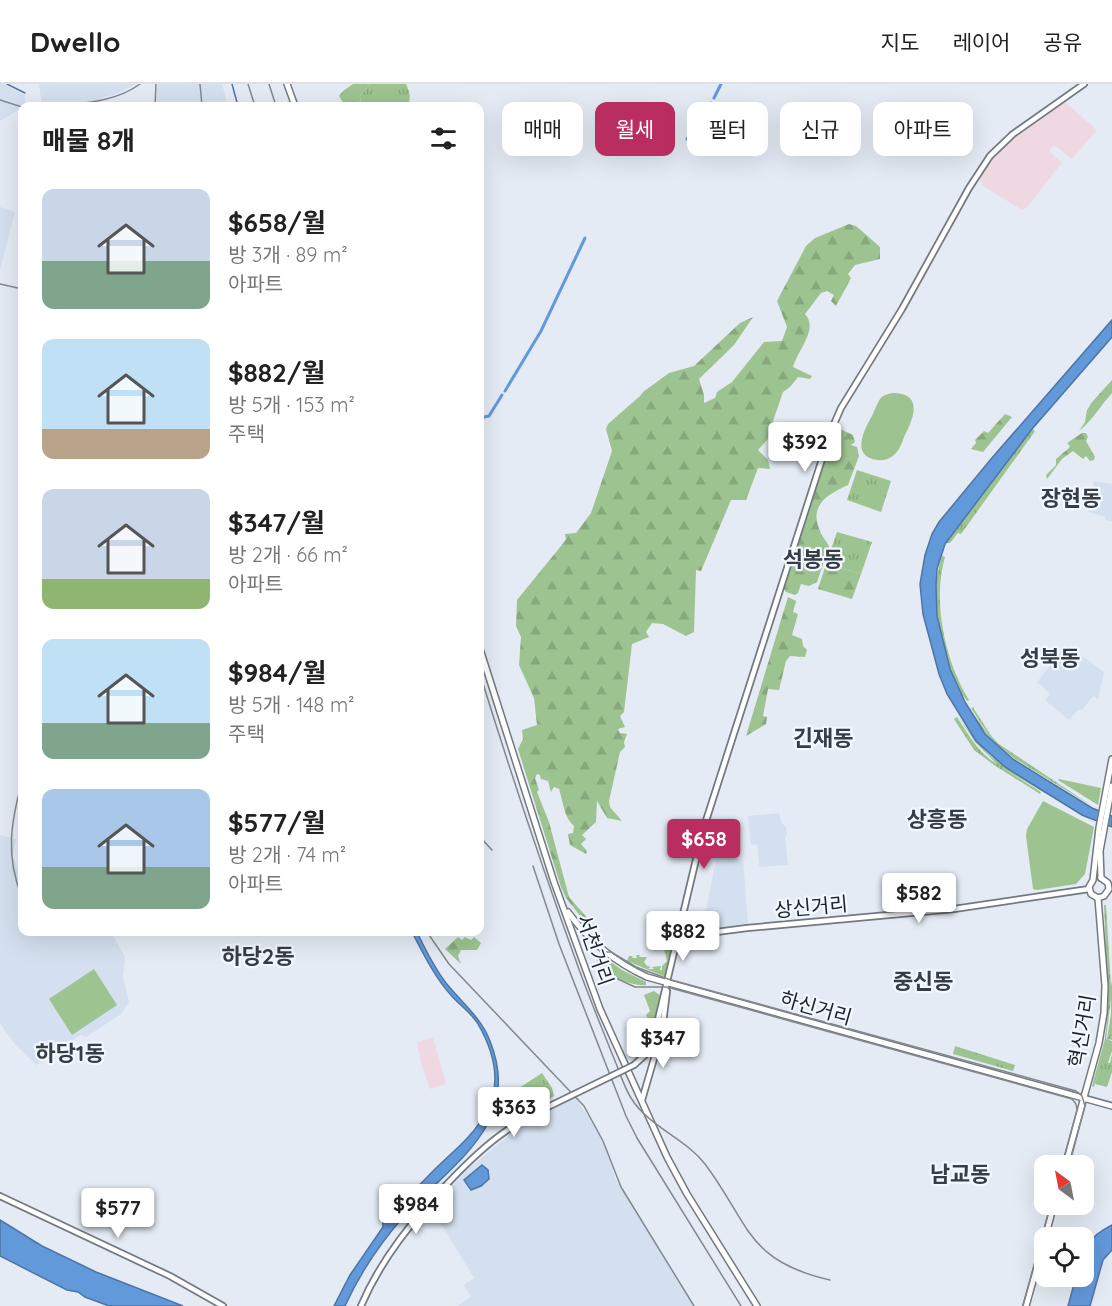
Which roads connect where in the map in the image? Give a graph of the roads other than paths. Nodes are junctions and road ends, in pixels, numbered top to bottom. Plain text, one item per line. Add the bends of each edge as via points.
1 (287, 84) edge
2 (1084, 84) edge
3 (294, 102) edge
4 (484, 662) edge
5 (1112, 759) edge
6 (1112, 786) edge
7 (1105, 808) junction
8 (1101, 829) junction
9 (1101, 878) junction
10 (1093, 880) junction
11 (1089, 889) junction
12 (1110, 889) edge
13 (1098, 898) junction
14 (564, 906) junction
15 (678, 937) junction
16 (667, 983) junction
17 (1084, 1098) junction
18 (642, 1100) junction
19 (1112, 1106) edge
20 (1068, 1155) edge
21 (0, 1196) edge
22 (1034, 1278) edge
23 (223, 1306) edge
24 (361, 1306) edge
25 (757, 1306) edge
26 (1026, 1306) edge

1 - 3 main road
2 - 15 main road via 1012,134 990,156 841,408 712,797
4 - 14 main road, 서천거리
5 - 7 main road
6 - 7 main road
7 - 8 main road
8 - 9 main road
8 - 10 main road
9 - 10 main road
9 - 12 main road
10 - 11 main road
11 - 13 main road
11 - 15 main road, 상신거리 via 954,909
12 - 13 main road
13 - 17 main road, 혁신거리 via 1104,1013
14 - 16 main road, 하신거리 via 604,952 632,970
14 - 18 main road, 서천거리 via 600,1008
15 - 16 main road
16 - 17 main road, 하신거리
16 - 18 main road via 664,1019
16 - 24 main road, bridge via 645,1055 634,1065 517,1123 491,1142 425,1207 394,1246
17 - 19 main road, 하신거리
17 - 20 main road, 혁신거리
18 - 25 main road, 서천거리 via 687,1194
21 - 23 main road via 170,1276
22 - 26 main road

